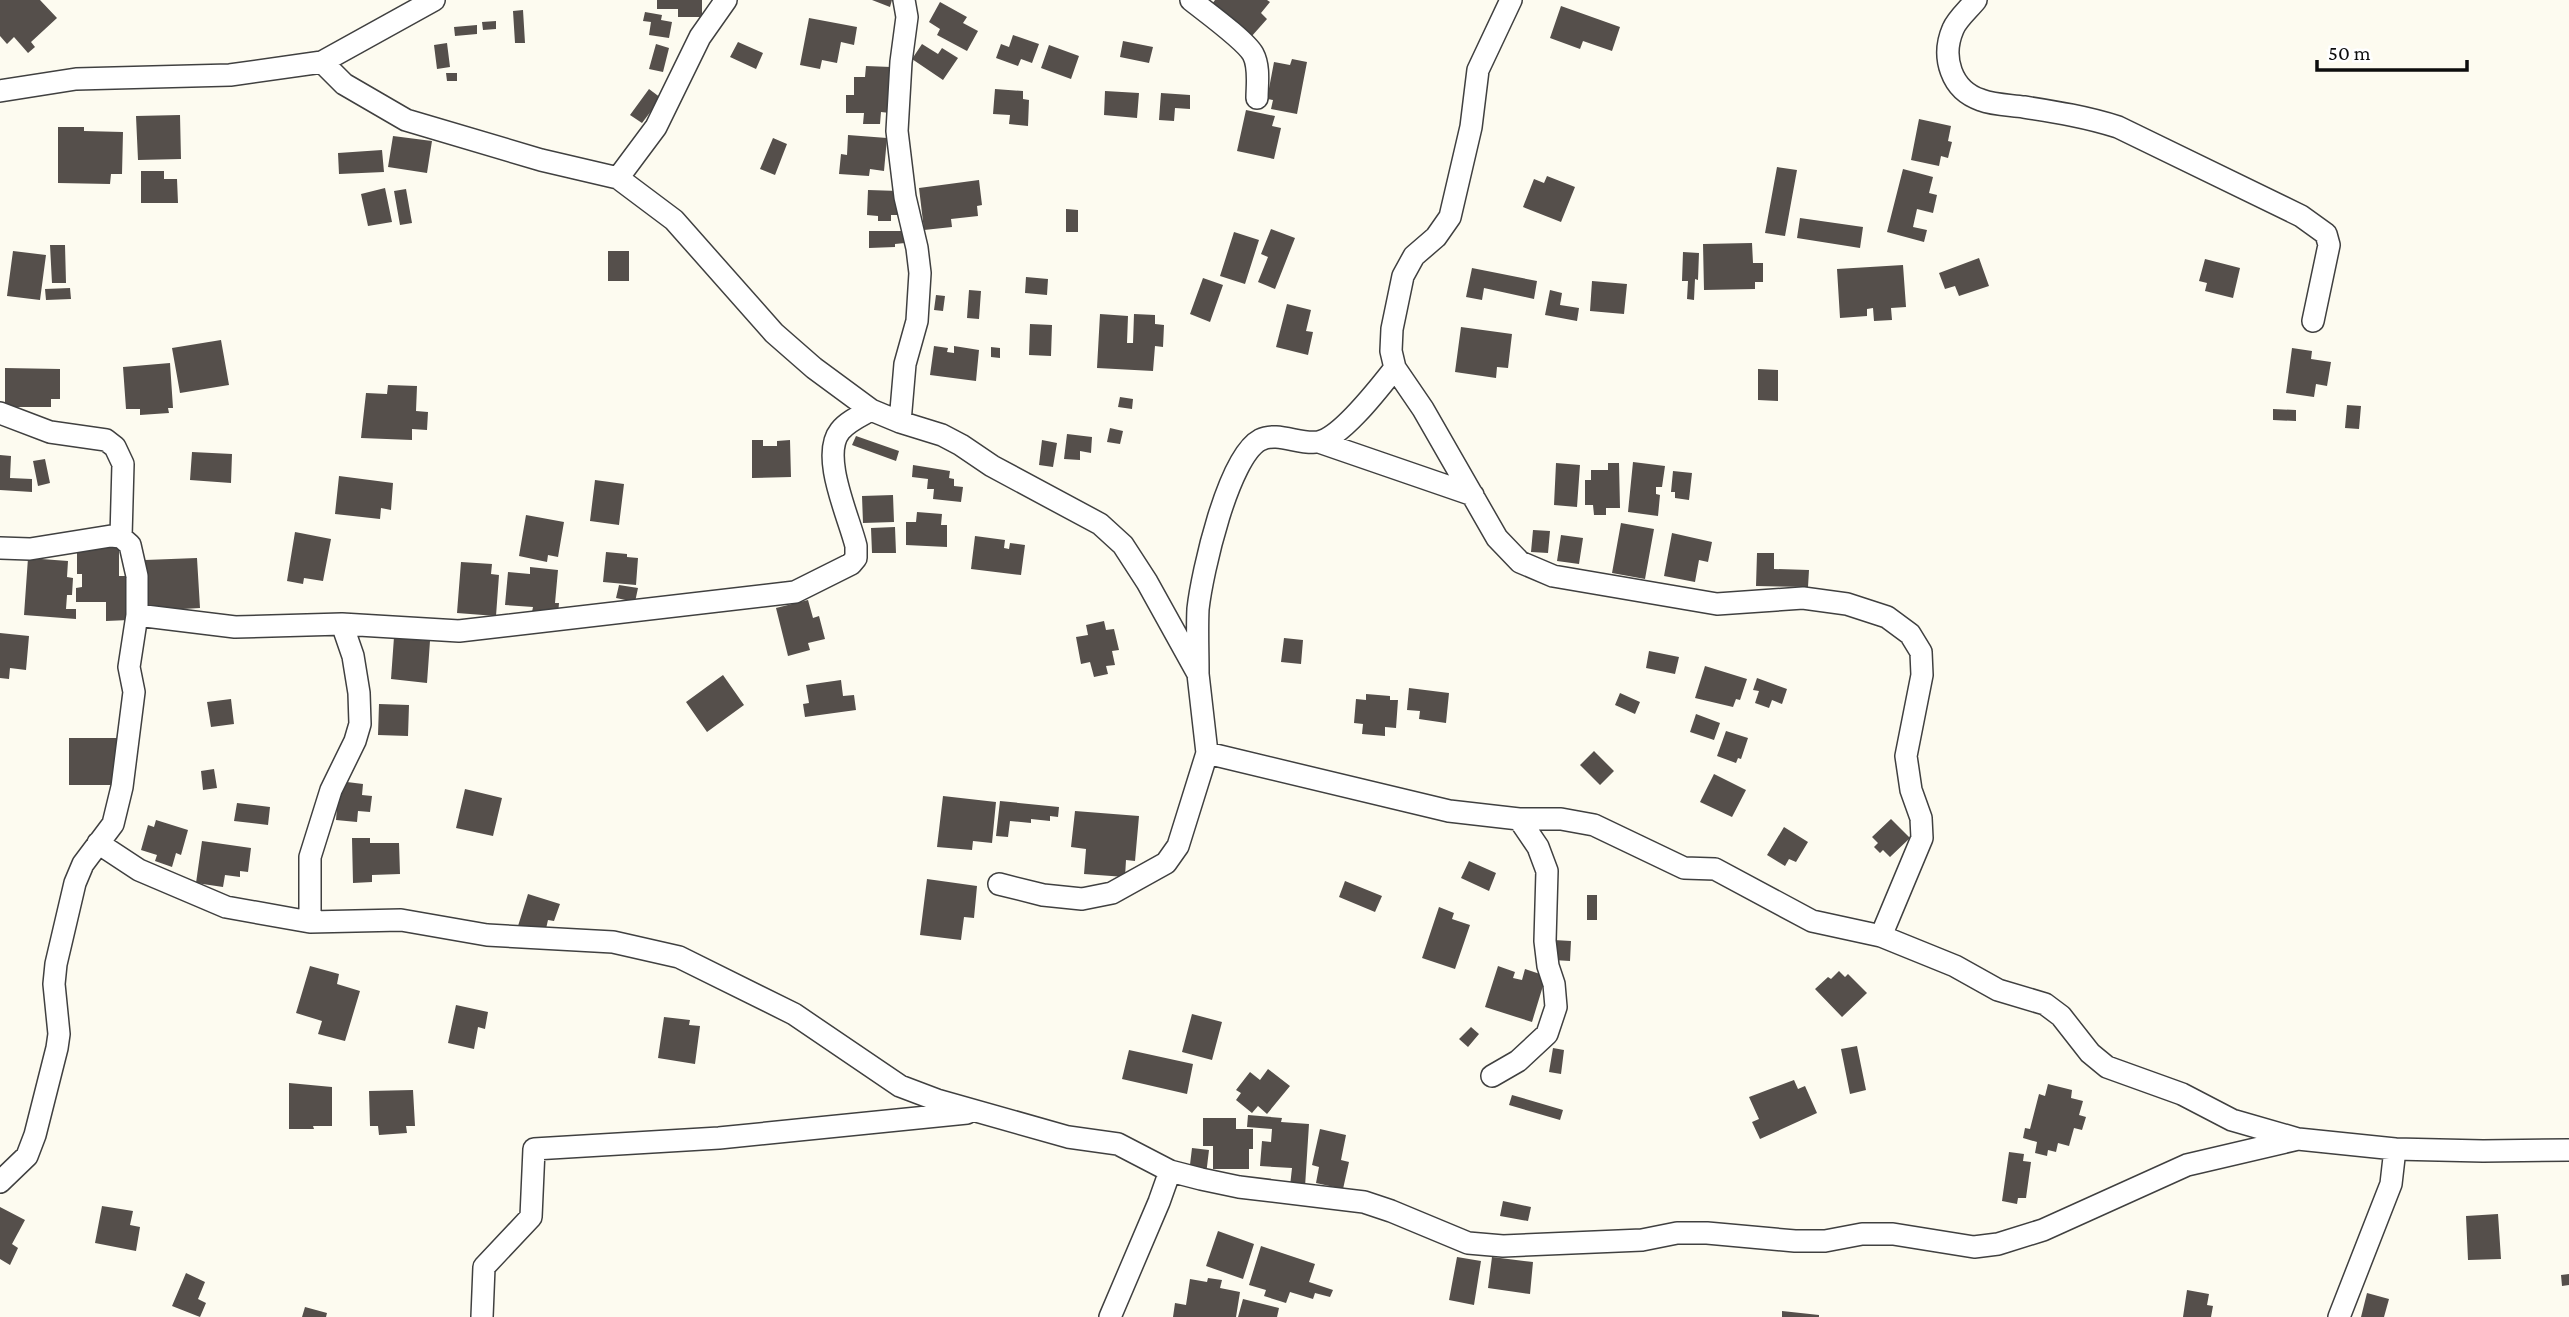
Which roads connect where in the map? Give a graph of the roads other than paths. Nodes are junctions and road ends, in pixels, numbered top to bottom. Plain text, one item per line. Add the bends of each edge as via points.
1 (435, 0) edge
2 (726, 0) edge
3 (904, 0) edge
4 (1191, 0) edge
5 (1511, 0) edge
6 (1976, 0) edge
7 (322, 62) junction
8 (0, 91) edge
9 (1257, 98) dead end
10 (618, 178) junction
11 (2313, 321) dead end
12 (1395, 368) junction
13 (871, 410) junction
14 (0, 413) edge
15 (900, 422) junction
16 (1319, 442) junction
17 (1473, 495) junction
18 (121, 537) junction
19 (0, 548) edge
20 (137, 615) junction
21 (342, 624) junction
22 (1198, 674) junction
23 (1207, 752) junction
24 (1519, 819) junction
25 (98, 843) junction
26 (999, 884) dead end
27 (310, 922) junction
28 (1881, 936) junction
29 (1492, 1076) dead end
30 (981, 1112) junction
31 (2298, 1139) junction
32 (2395, 1149) junction
33 (2569, 1150) edge
34 (1170, 1171) junction
35 (0, 1182) edge
36 (482, 1317) edge
37 (1110, 1317) edge
38 (2339, 1317) edge

1 - 7 street
2 - 10 street via 700,37 656,127
3 - 15 street via 907,17 897,131 920,273
4 - 9 street via 1253,54
5 - 12 street via 1478,70 1471,127 1450,217 1414,256 1403,276 1392,329
6 - 11 street via 1954,26 1948,44 1953,78 1963,90 1981,100 2089,117 2119,127 2301,216 2326,234 2329,245
7 - 8 street via 230,75 76,79
7 - 10 street via 344,84 406,120
10 - 13 street via 674,220 774,333
12 - 16 street via 1343,427
12 - 17 street
13 - 15 street
13 - 21 street via 846,425 832,447 856,558 795,592 459,631
14 - 18 street via 50,432 106,440 115,447 123,464
15 - 22 street via 942,435 1100,524 1124,545
16 - 17 street
16 - 22 street via 1263,438 1250,446 1240,461 1202,581
17 - 28 street via 1507,551 1553,576 1717,604 1803,598 1847,604 1888,617 1910,634 1921,652 1922,675 1906,756 1922,838
18 - 19 street via 30,549
18 - 20 street via 131,545
20 - 21 street via 234,627
20 - 25 street via 129,667 134,692 122,787 113,824
21 - 27 street via 353,656 360,724 331,790 310,857
22 - 23 street
23 - 24 street via 1449,811
23 - 26 street via 1178,846 1166,863 1112,893 1083,899
24 - 28 street via 1594,825 1684,868 1707,867 1726,874 1812,921
24 - 29 street via 1547,871 1545,941 1556,1007 1547,1034 1518,1061
25 - 27 street via 139,870 226,907
25 - 35 street via 75,883 56,964 59,1034 35,1135 27,1156
27 - 30 street via 401,920 487,935 613,942 679,957 794,1014 900,1086
28 - 31 street via 1955,966 1998,990 2045,1004 2107,1067 2182,1094 2232,1120
30 - 34 street via 1068,1137 1118,1144
30 - 36 street via 719,1138 534,1149 531,1217 484,1267
31 - 32 street
31 - 34 street via 2187,1165 2043,1230 1974,1247 1893,1234 1815,1241 1677,1233 1642,1240 1468,1244 1364,1202 1239,1187
32 - 33 street
32 - 38 street via 2391,1184
34 - 37 street

